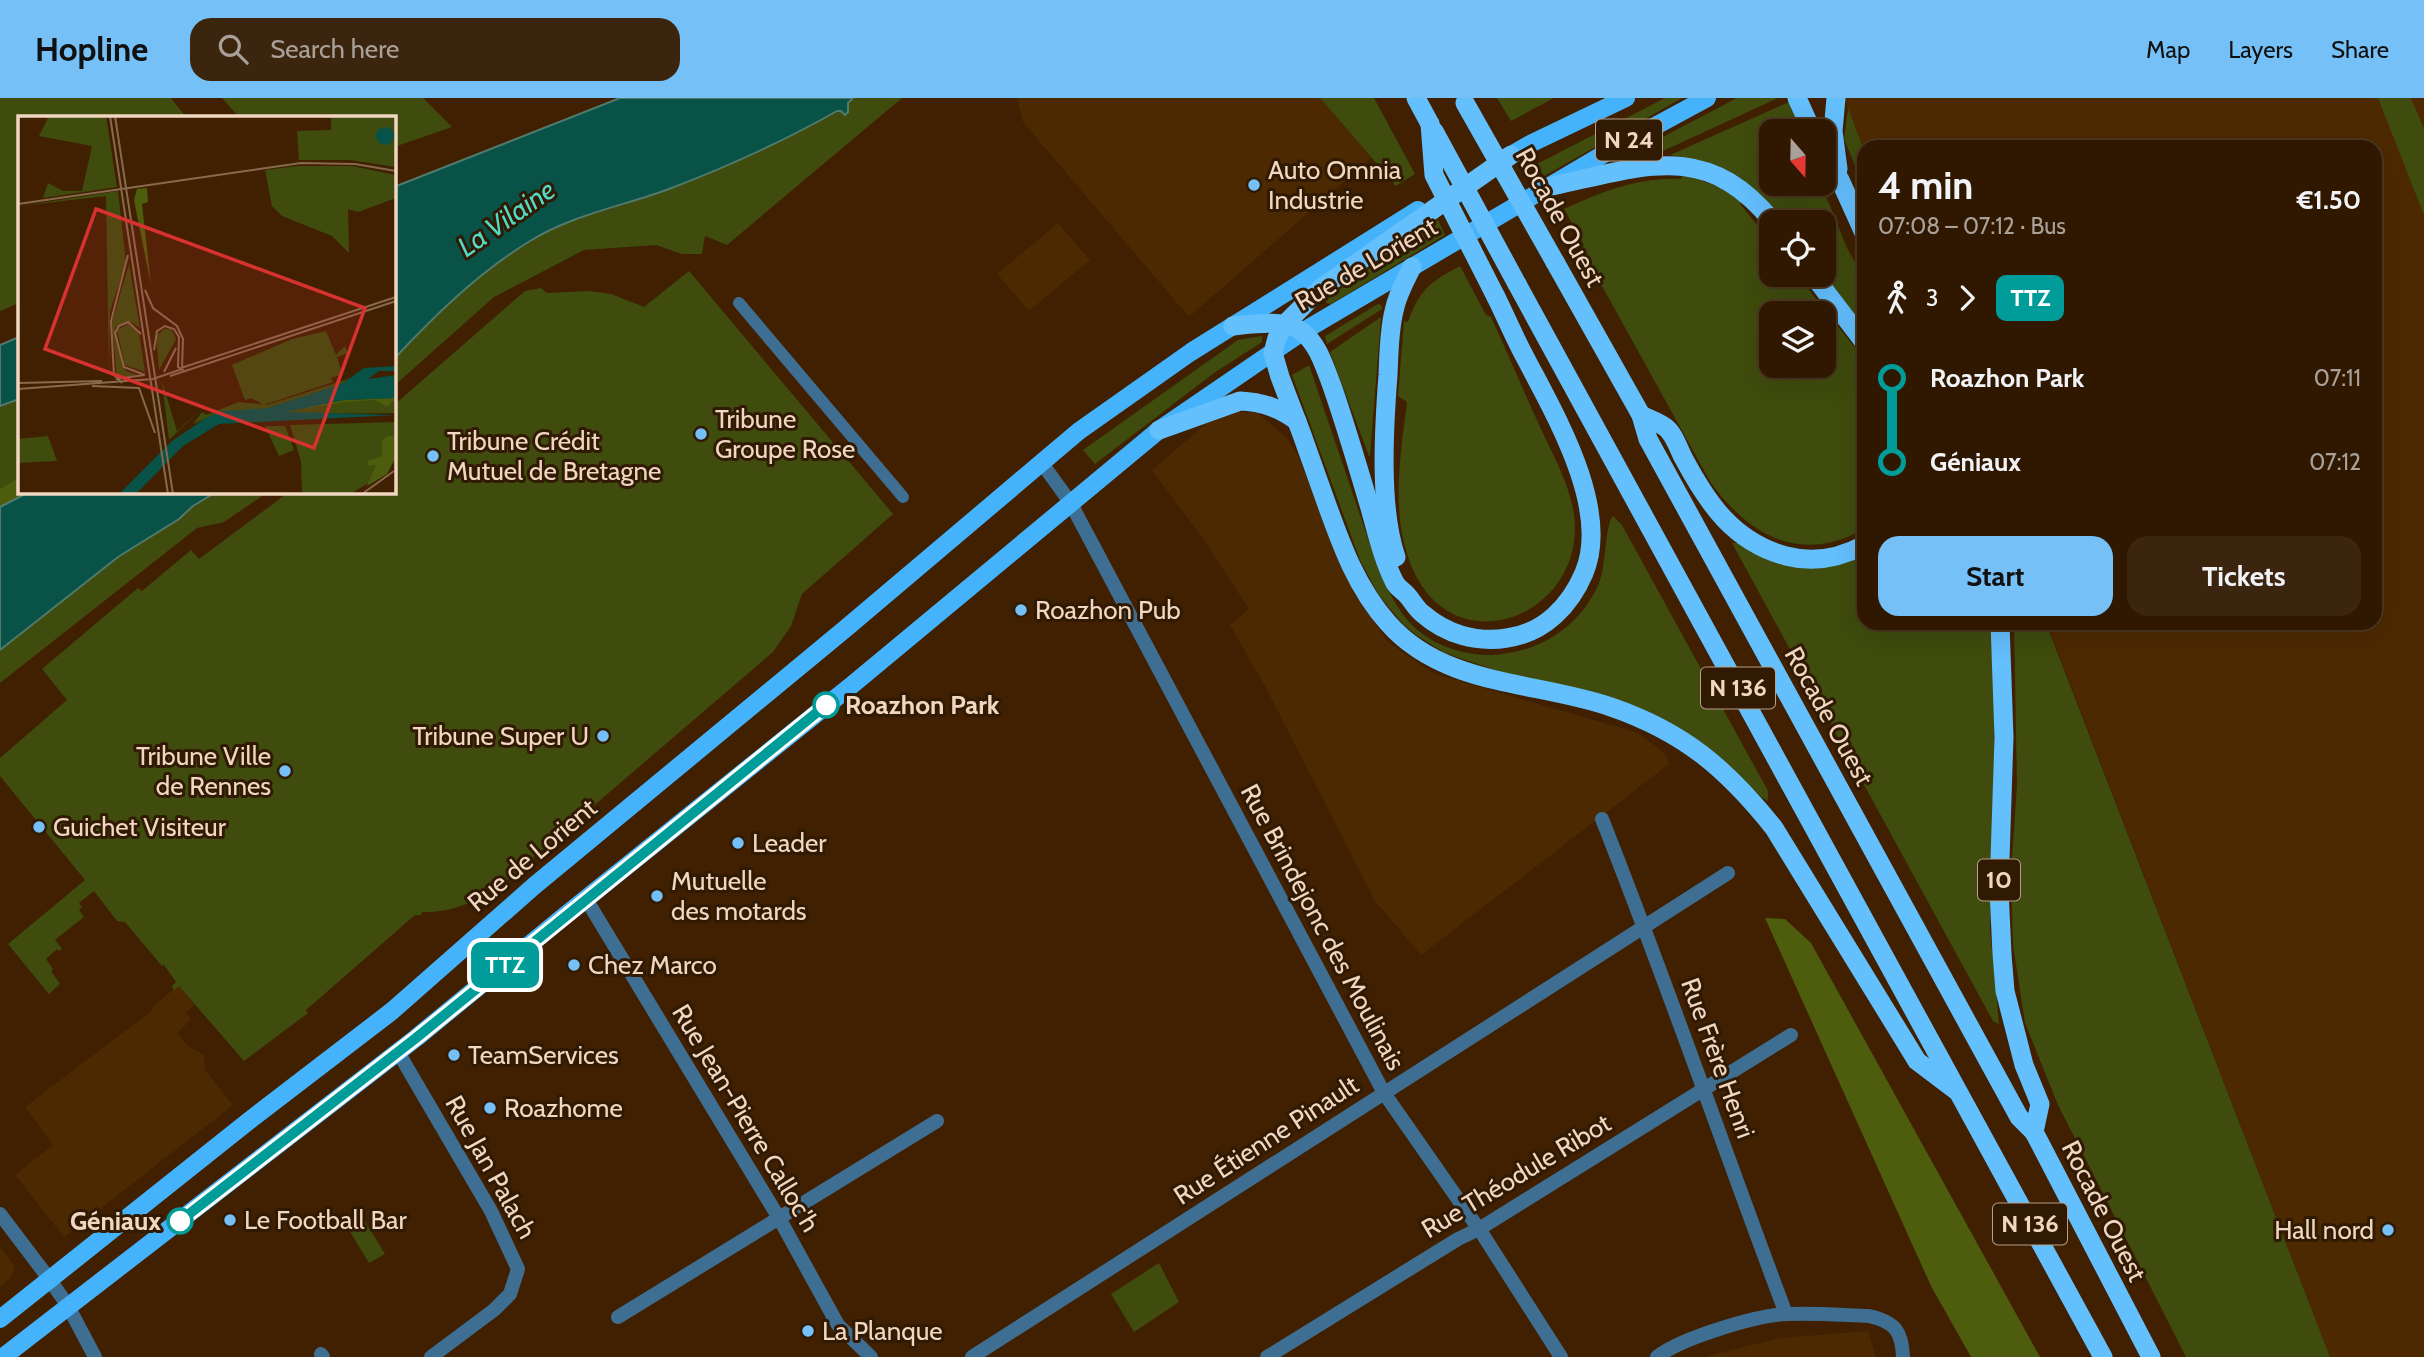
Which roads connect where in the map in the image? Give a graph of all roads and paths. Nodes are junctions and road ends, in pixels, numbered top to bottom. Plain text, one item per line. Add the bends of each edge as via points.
1 (1416, 98) edge
2 (1626, 98) edge
3 (1707, 98) edge
4 (1797, 98) edge
5 (1836, 98) edge
6 (1464, 100) edge
7 (1807, 119) edge
8 (1430, 124) junction
9 (1511, 155) junction
10 (1836, 173) edge
11 (1840, 180) junction
12 (1552, 186) junction
13 (1762, 210) edge
14 (1857, 218) edge
15 (1412, 267) junction
16 (1822, 287) edge
17 (739, 303) dead end
18 (1233, 326) junction
19 (1293, 328) junction
20 (1857, 333) edge
21 (1273, 353) junction
22 (1641, 415) junction
23 (1297, 421) junction
24 (1159, 430) junction
25 (1041, 462) junction
26 (903, 497) dead end
27 (1070, 502) junction
28 (1857, 548) edge
29 (1406, 594) junction
30 (2000, 630) edge
31 (1602, 819) dead end
32 (1728, 873) dead end
33 (586, 899) junction
34 (1645, 927) junction
35 (1791, 1035) dead end
36 (398, 1052) junction
37 (1703, 1091) junction
38 (1958, 1092) junction
39 (1384, 1093) junction
40 (937, 1121) dead end
41 (2034, 1132) junction
42 (0, 1214) edge
43 (779, 1218) junction
44 (1479, 1229) junction
45 (50, 1280) junction
46 (68, 1306) junction
47 (1786, 1314) junction
48 (618, 1317) dead end
49 (0, 1319) edge
50 (3, 1357) edge
51 (95, 1357) edge
52 (431, 1357) edge
53 (871, 1357) edge
54 (972, 1357) edge
55 (1267, 1357) edge
56 (1561, 1357) edge
57 (1657, 1357) edge
58 (1903, 1357) edge
59 (2103, 1357) edge
60 (2151, 1357) edge

1 - 8 highway, N 136
2 - 9 main road, Rue de Lorient / N 24
3 - 12 main road, Rue de Lorient / N 24
4 - 7 highway
5 - 11 highway via 1833,131
6 - 22 highway, Rocade Ouest / N 136, bridge
8 - 29 highway, bridge via 1434,175 1543,390 1581,483 1591,531 1587,564 1574,593 1538,628 1486,640 1449,631 1422,614
8 - 38 highway, N 136, bridge
9 - 18 main road, Rue de Lorient
9 - 19 highway via 1321,288
10 - 11 highway
11 - 14 highway
12 - 13 highway via 1651,166 1694,167 1742,189
12 - 15 main road, Rue de Lorient / N 24
15 - 19 main road, Rue de Lorient
15 - 29 highway via 1393,313 1384,442 1390,524
16 - 20 highway
17 - 26 street
18 - 19 highway
18 - 25 main road, Rue de Lorient
19 - 21 highway via 1276,338
19 - 29 highway via 1322,361 1384,555 1396,586
21 - 23 highway
21 - 24 main road
22 - 28 highway via 1667,428 1712,506 1748,540 1803,559 1823,559
22 - 41 highway, Rocade Ouest / N 136 via 1648,439 1999,1081 2019,1117
23 - 24 highway via 1266,404 1240,401
23 - 38 highway via 1355,576 1388,624 1440,663 1608,706 1685,741 1719,768 1774,828 1917,1061
24 - 27 main road
25 - 27 street
25 - 45 main road, Rue de Lorient via 534,886 392,1011
27 - 33 main road
27 - 39 street, Rue Brindejonc des Moulinais
30 - 41 highway, 10 via 2002,954 2005,991 2024,1065 2040,1104
31 - 34 street, Rue Frère Henri
32 - 34 street, Rue Étienne Pinault
33 - 36 main road
33 - 43 street, Rue Jean-Pierre Calloc'h
34 - 37 street, Rue Frère Henri
34 - 39 street, Rue Étienne Pinault
35 - 37 street, Rue Théodule Ribot
36 - 46 main road
36 - 52 street, Rue Jan Palach via 491,1211 518,1269 510,1294
37 - 44 street, Rue Théodule Ribot
37 - 47 street, Rue Frère Henri
38 - 59 highway, N 136
39 - 44 street, Rue Brindejonc des Moulinais
39 - 54 street, Rue Étienne Pinault
40 - 43 street
41 - 60 highway, Rocade Ouest / N 136
42 - 45 street
43 - 48 street
43 - 53 street, Rue Jean-Pierre Calloc'h via 838,1325
44 - 55 street, Rue Théodule Ribot
44 - 56 street, Rue Brindejonc des Moulinais
45 - 46 street
45 - 49 main road, Rue de Lorient
46 - 50 main road
46 - 51 street
47 - 57 street via 1726,1327 1668,1348
47 - 58 street via 1882,1319 1897,1328

